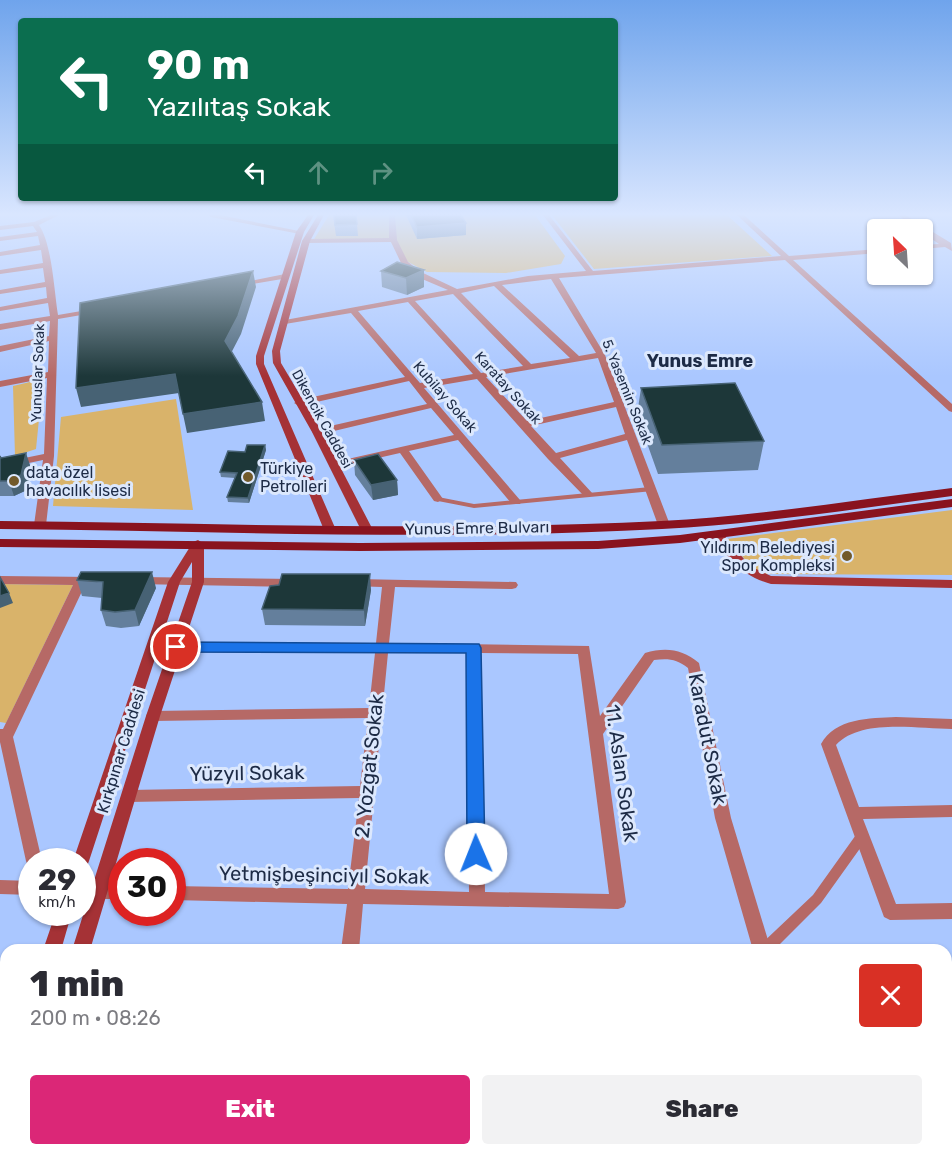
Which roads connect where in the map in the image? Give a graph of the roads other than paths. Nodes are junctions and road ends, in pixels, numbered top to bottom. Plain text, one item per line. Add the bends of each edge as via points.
1 (20, 269) edge
2 (45, 269) edge
3 (287, 269) edge
4 (299, 269) edge
5 (412, 269) edge
6 (588, 269) edge
7 (632, 269) edge
8 (801, 269) edge
9 (0, 272) edge
10 (590, 272) junction
11 (553, 275) junction
12 (285, 276) junction
13 (495, 283) junction
14 (47, 284) junction
15 (227, 286) edge
16 (454, 290) junction
17 (0, 292) edge
18 (408, 299) junction
19 (50, 300) junction
20 (0, 309) edge
21 (352, 309) junction
22 (100, 310) edge
23 (54, 318) junction
24 (285, 322) junction
25 (0, 327) edge
26 (54, 337) junction
27 (0, 349) edge
28 (600, 355) junction
29 (577, 358) junction
30 (529, 367) junction
31 (52, 374) junction
32 (478, 375) junction
33 (1, 381) edge
34 (414, 382) junction
35 (299, 403) junction
36 (618, 404) junction
37 (434, 405) junction
38 (952, 409) edge
39 (524, 425) junction
40 (317, 432) junction
41 (460, 436) junction
42 (630, 436) junction
43 (402, 449) junction
44 (49, 456) junction
45 (552, 457) junction
46 (334, 465) junction
47 (0, 466) edge
48 (650, 489) junction
49 (952, 492) edge
50 (588, 495) junction
51 (438, 499) joint
52 (516, 502) junction
53 (952, 503) edge
54 (0, 525) edge
55 (40, 525) junction
56 (664, 525) junction
57 (204, 528) junction
58 (330, 530) junction
59 (367, 530) junction
60 (717, 534) junction
61 (0, 543) edge
62 (198, 544) junction
63 (0, 580) edge
64 (81, 580) junction
65 (104, 581) edge
66 (127, 581) edge
67 (174, 582) junction
68 (198, 582) junction
69 (305, 583) edge
70 (341, 583) edge
71 (388, 583) junction
72 (952, 584) edge
73 (512, 585) dead end
74 (176, 647) junction
75 (382, 648) junction
76 (473, 648) junction
77 (375, 713) junction
78 (153, 716) junction
79 (952, 724) edge
80 (595, 734) junction
81 (3, 736) edge
82 (367, 792) junction
83 (129, 796) junction
84 (952, 811) edge
85 (853, 813) junction
86 (862, 837) junction
87 (31, 848) edge
88 (85, 848) edge
89 (0, 887) edge
90 (18, 888) edge
91 (100, 892) junction
92 (108, 892) edge
93 (186, 893) edge
94 (355, 897) junction
95 (477, 899) junction
96 (618, 902) joint
97 (952, 911) edge
98 (60, 926) edge
99 (54, 944) edge
100 (83, 944) edge
101 (351, 944) edge
102 (761, 944) edge
103 (769, 944) edge

1 - 9 street
2 - 14 street, Yunuslar Sokak
3 - 12 main road, Dikencik Caddesi
4 - 24 main road, Dikencik Caddesi
5 - 16 street
6 - 10 street
7 - 10 street
8 - 38 street
10 - 11 street
11 - 13 street
11 - 28 street, 5. Yasemin Sokak
12 - 15 street
12 - 58 main road, Dikencik Caddesi via 260,364
13 - 16 street
13 - 29 street
14 - 17 street
14 - 19 street, Yunuslar Sokak
16 - 18 street
16 - 30 street
18 - 21 street
18 - 32 street, Karatay Sokak
19 - 20 street
19 - 23 street, Yunuslar Sokak
21 - 24 street
21 - 34 street, Kubilay Sokak
22 - 23 street
23 - 25 street
23 - 26 street, Yunuslar Sokak
24 - 35 main road, Dikencik Caddesi via 276,351 277,363
26 - 27 street
26 - 31 street, Yunuslar Sokak
28 - 29 street
28 - 36 street, 5. Yasemin Sokak
29 - 30 street
30 - 32 street
31 - 33 street
31 - 44 street, Yunuslar Sokak
32 - 34 street
32 - 39 street, Karatay Sokak
34 - 35 street
34 - 37 street, Kubilay Sokak
35 - 40 main road, Dikencik Caddesi
36 - 39 street
36 - 42 street, 5. Yasemin Sokak
37 - 40 street
37 - 41 street, Kubilay Sokak
39 - 45 street, Karatay Sokak
40 - 46 main road, Dikencik Caddesi
41 - 43 street
41 - 52 street, Kubilay Sokak
42 - 45 street
42 - 48 street, 5. Yasemin Sokak
43 - 46 street
43 - 51 street
44 - 47 street
44 - 55 street, Yunuslar Sokak
45 - 50 street, Karatay Sokak
46 - 59 main road, Dikencik Caddesi
48 - 50 lane
48 - 56 street, 5. Yasemin Sokak
49 - 56 main road, Yunus Emre Bulvarı
50 - 52 lane
51 - 52 lane via 474,506
53 - 60 main road, Yunus Emre Bulvarı
54 - 55 main road, Yunus Emre Bulvarı
55 - 57 main road, Yunus Emre Bulvarı
56 - 59 main road, Yunus Emre Bulvarı
57 - 58 main road, Yunus Emre Bulvarı
57 - 62 main road
58 - 59 main road, Yunus Emre Bulvarı
60 - 62 main road, Yunus Emre Bulvarı via 598,544
60 - 72 main road via 745,569 771,580
61 - 62 main road, Yunus Emre Bulvarı
62 - 67 main road, Kırkpınar Caddesi
62 - 68 main road, Kırkpınar Caddesi
63 - 64 street
64 - 65 street
64 - 81 street
66 - 67 street
67 - 68 street
67 - 88 main road, Kırkpınar Caddesi
68 - 69 street
68 - 74 main road, Kırkpınar Caddesi
70 - 71 street
71 - 73 street
71 - 75 street, 2. Yozgat Sokak
74 - 75 street
74 - 78 main road, Kırkpınar Caddesi
75 - 76 street
75 - 77 street, 2. Yozgat Sokak
76 - 80 street, 11. Aslan Sokak via 584,649
76 - 95 street
77 - 78 street
77 - 82 street, 2. Yozgat Sokak
78 - 83 main road, Kırkpınar Caddesi
79 - 85 street via 886,723 841,732 828,744
80 - 96 street, 11. Aslan Sokak
80 - 102 street, Karadut Sokak via 650,656 682,655 694,666 723,818
81 - 87 street
82 - 83 street, Yüzyıl Sokak
82 - 94 street, 2. Yozgat Sokak
83 - 91 main road, Kırkpınar Caddesi
84 - 85 street
85 - 86 street
86 - 97 street via 890,912
86 - 103 lane via 817,899
89 - 90 street
91 - 92 street
91 - 100 main road, Kırkpınar Caddesi
93 - 94 street, Yetmişbeşinciyıl Sokak
94 - 95 street, Yetmişbeşinciyıl Sokak
94 - 101 street, 2. Yozgat Sokak
95 - 96 street, Yetmişbeşinciyıl Sokak
98 - 99 main road

